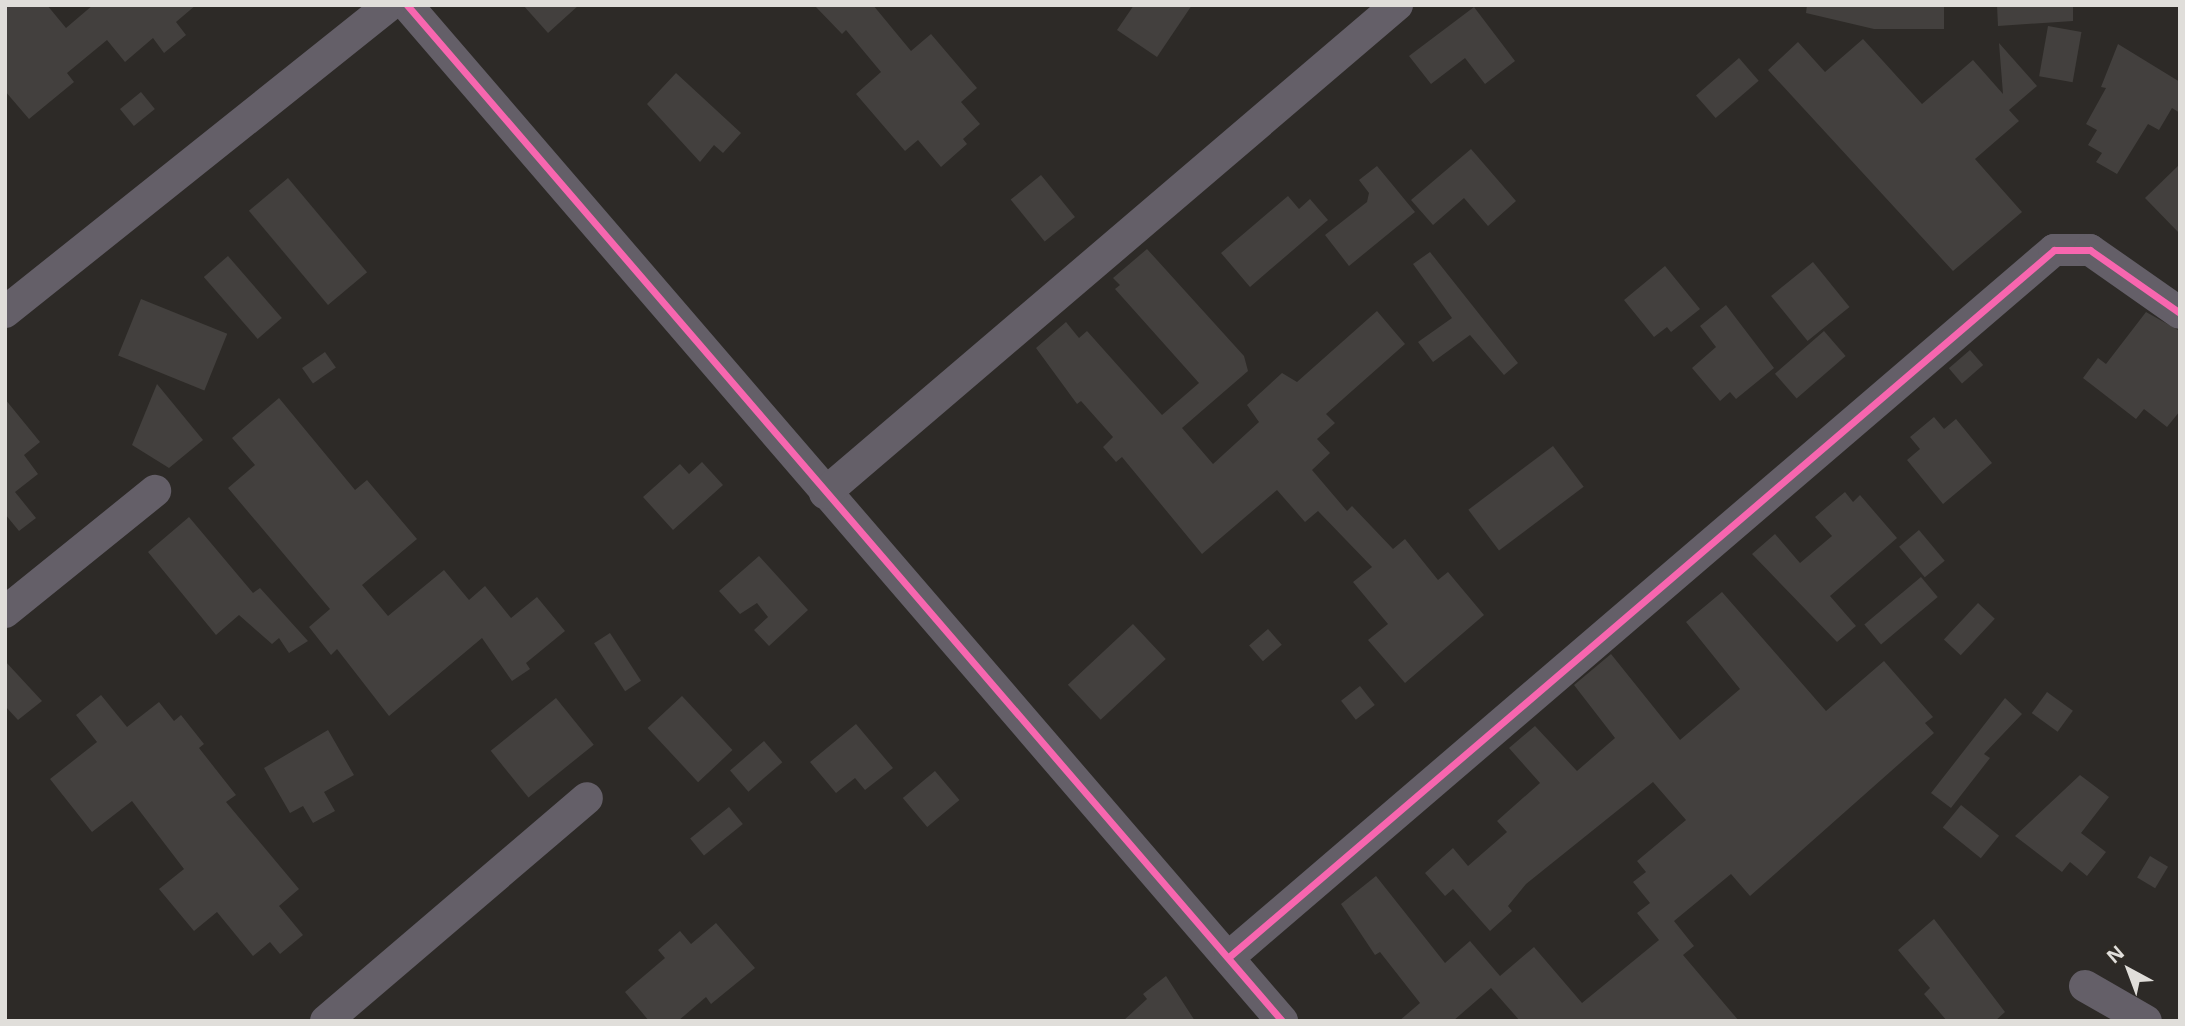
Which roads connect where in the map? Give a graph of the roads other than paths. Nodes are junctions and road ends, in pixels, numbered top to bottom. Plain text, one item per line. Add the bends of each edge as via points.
1 (389, 5) edge
2 (407, 5) edge
3 (1396, 5) edge
4 (10, 299) edge
5 (2180, 313) edge
6 (155, 491) dead end
7 (825, 493) junction
8 (5, 612) edge
9 (587, 798) dead end
10 (1230, 956) junction
11 (2085, 986) dead end
12 (326, 1021) edge
13 (1282, 1021) edge
14 (2146, 1021) edge

1 - 4 street
2 - 7 street
3 - 7 street
5 - 10 street via 2090,250 2054,250
6 - 8 street
7 - 10 street
9 - 12 street
10 - 13 street
11 - 14 street

